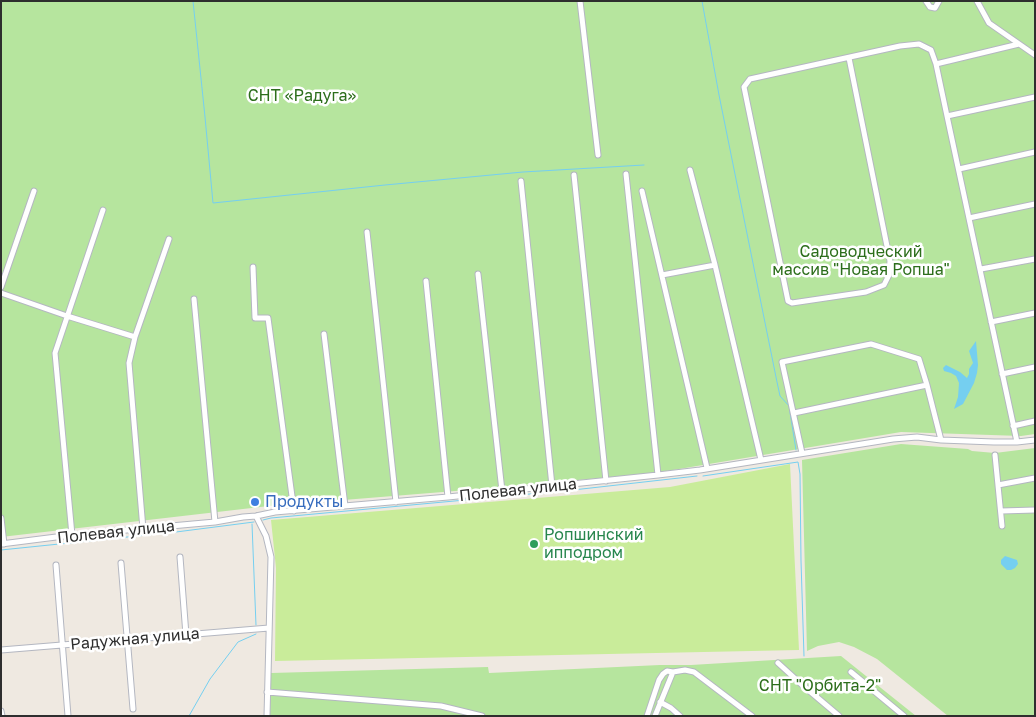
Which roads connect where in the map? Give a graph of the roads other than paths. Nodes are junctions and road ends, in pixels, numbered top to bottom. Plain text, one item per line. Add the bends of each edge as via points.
1 (580, 1) edge
2 (926, 1) edge
3 (939, 1) edge
4 (977, 1) edge
5 (1019, 44) junction
6 (1035, 55) edge
7 (849, 58) junction
8 (936, 64) junction
9 (1035, 97) edge
10 (948, 116) junction
11 (1035, 152) edge
12 (598, 154) dead end
13 (959, 169) junction
14 (690, 170) dead end
15 (626, 174) dead end
16 (574, 175) dead end
17 (520, 181) dead end
18 (34, 191) dead end
19 (642, 192) dead end
20 (1035, 204) edge
21 (103, 210) dead end
22 (969, 218) junction
23 (366, 232) dead end
24 (169, 239) dead end
25 (1035, 259) edge
26 (714, 265) junction
27 (253, 267) dead end
28 (981, 269) junction
29 (478, 274) dead end
30 (662, 275) junction
31 (426, 281) dead end
32 (1, 287) edge
33 (1, 293) edge
34 (194, 299) dead end
35 (1035, 313) edge
36 (67, 316) junction
37 (991, 322) junction
38 (324, 334) dead end
39 (135, 337) junction
40 (1035, 367) edge
41 (1002, 374) junction
42 (927, 385) junction
43 (794, 413) junction
44 (1035, 422) edge
45 (1013, 426) junction
46 (941, 440) junction
47 (1035, 440) edge
48 (1018, 442) junction
49 (802, 453) junction
50 (996, 455) dead end
51 (761, 460) junction
52 (707, 468) junction
53 (658, 475) junction
54 (1035, 478) edge
55 (606, 481) junction
56 (998, 485) junction
57 (552, 486) junction
58 (502, 491) junction
59 (448, 497) junction
60 (396, 502) junction
61 (345, 506) junction
62 (294, 510) junction
63 (1035, 510) edge
64 (1000, 511) junction
65 (256, 516) junction
66 (1, 518) edge
67 (215, 522) junction
68 (1002, 526) dead end
69 (143, 529) junction
70 (72, 535) junction
71 (3, 544) edge
72 (180, 557) dead end
73 (121, 563) dead end
74 (56, 565) dead end
75 (269, 628) junction
76 (186, 635) junction
77 (127, 640) junction
78 (62, 645) junction
79 (1, 650) edge
80 (778, 663) dead end
81 (673, 672) junction
82 (851, 672) dead end
83 (267, 692) junction
84 (660, 702) junction
85 (133, 709) dead end
86 (1, 711) edge
87 (2, 716) edge
88 (68, 716) edge
89 (267, 716) edge
90 (482, 716) edge
91 (647, 716) edge
92 (655, 716) edge
93 (680, 716) edge
94 (752, 716) edge
95 (839, 716) edge
96 (904, 716) edge

1 - 12 street
2 - 3 street via 935,8
4 - 5 street via 989,23
5 - 6 street
5 - 8 street
7 - 7 street via 750,79 744,87 786,296 792,303 866,292 884,284 889,274 890,261
7 - 8 street via 919,44 930,50
8 - 10 street
9 - 10 street
10 - 13 street
11 - 13 street
13 - 22 street
14 - 26 street
15 - 53 street
16 - 55 street
17 - 57 street
18 - 32 street
19 - 30 street
20 - 22 street
21 - 36 street
22 - 28 street
23 - 60 street
24 - 39 street
25 - 28 street
26 - 30 street
26 - 51 street
27 - 62 street via 255,318 268,318
28 - 37 street
29 - 58 street
30 - 52 street
31 - 59 street
33 - 36 street
34 - 67 street
35 - 37 street
36 - 39 street
36 - 70 street via 55,353
37 - 41 street
38 - 61 street
39 - 69 street via 129,363
40 - 41 street
41 - 45 street
42 - 43 street
42 - 43 street via 919,359 871,344 782,362
42 - 46 street
43 - 49 street
44 - 45 street
45 - 48 street
46 - 48 street, Полевая улица
46 - 49 street, Полевая улица via 918,437 893,439
47 - 48 street, Полевая улица
49 - 51 street, Полевая улица
50 - 56 street
51 - 52 street, Полевая улица
52 - 53 street, Полевая улица
53 - 55 street, Полевая улица
54 - 56 street
55 - 57 street, Полевая улица
56 - 64 street
57 - 58 street, Полевая улица
58 - 59 street, Полевая улица
59 - 60 street, Полевая улица
60 - 61 street, Полевая улица
61 - 62 street, Полевая улица
62 - 65 street, Полевая улица
63 - 64 street
64 - 68 street
65 - 67 street, Полевая улица
65 - 75 street via 266,536 271,557
66 - 71 street
67 - 69 street, Полевая улица
69 - 70 street, Полевая улица
70 - 71 street, Полевая улица
72 - 76 street
73 - 77 street
74 - 78 street
75 - 76 street, Радужная улица
75 - 83 street
76 - 77 street, Радужная улица
77 - 78 street, Радужная улица
77 - 85 street
78 - 79 street, Радужная улица
78 - 88 street
80 - 95 street
81 - 84 street
81 - 91 street via 667,672 659,680
81 - 94 street via 694,672
82 - 96 street
83 - 89 street
83 - 90 street via 441,706
84 - 92 street
84 - 93 street
86 - 87 street

